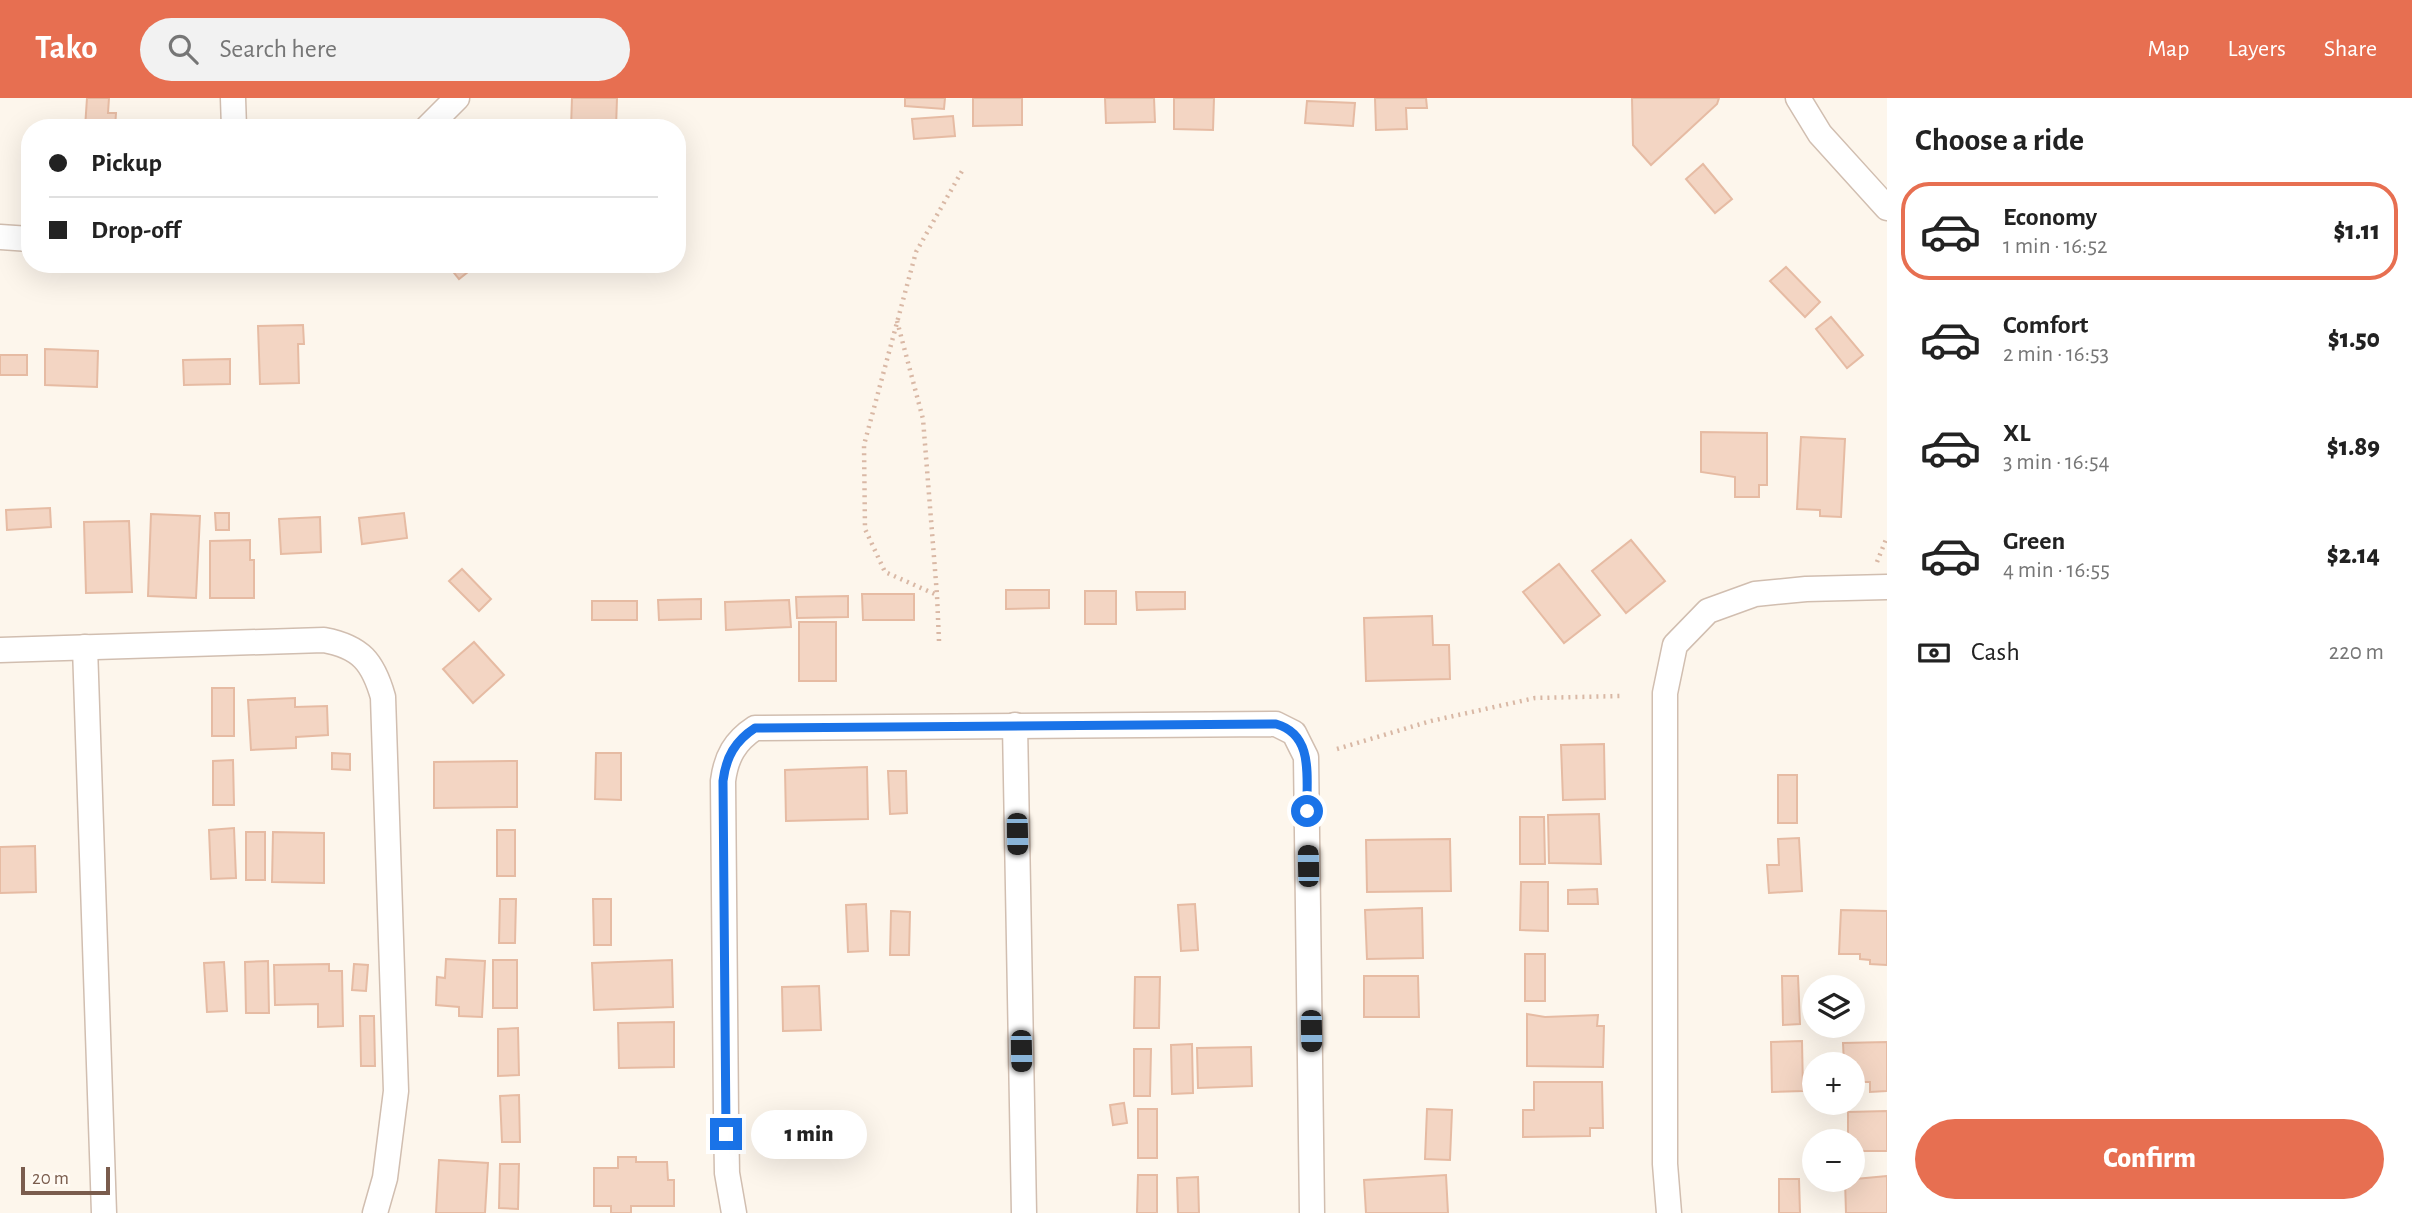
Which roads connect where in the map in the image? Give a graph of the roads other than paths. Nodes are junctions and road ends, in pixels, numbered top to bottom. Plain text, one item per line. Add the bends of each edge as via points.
1 (233, 98) edge
2 (457, 98) edge
3 (1798, 98) edge
4 (234, 119) edge
5 (436, 119) edge
6 (1887, 208) edge
7 (0, 237) edge
8 (21, 238) edge
9 (1887, 587) edge
10 (85, 647) junction
11 (0, 650) edge
12 (1015, 725) junction
13 (104, 1213) edge
14 (375, 1213) edge
15 (734, 1213) edge
16 (1024, 1213) edge
17 (1312, 1213) edge
18 (1669, 1213) edge

1 - 4 street
2 - 5 street
3 - 6 street via 1821,134
7 - 8 street
9 - 18 street via 1755,594 1708,611 1675,645 1665,693 1664,1164
10 - 11 street
10 - 13 street
10 - 14 street via 324,640 352,649 375,671 383,697 396,1091 385,1178
12 - 15 street via 755,728 738,740 725,762 727,1173
12 - 16 street
12 - 17 street via 1276,724 1299,738 1306,757

